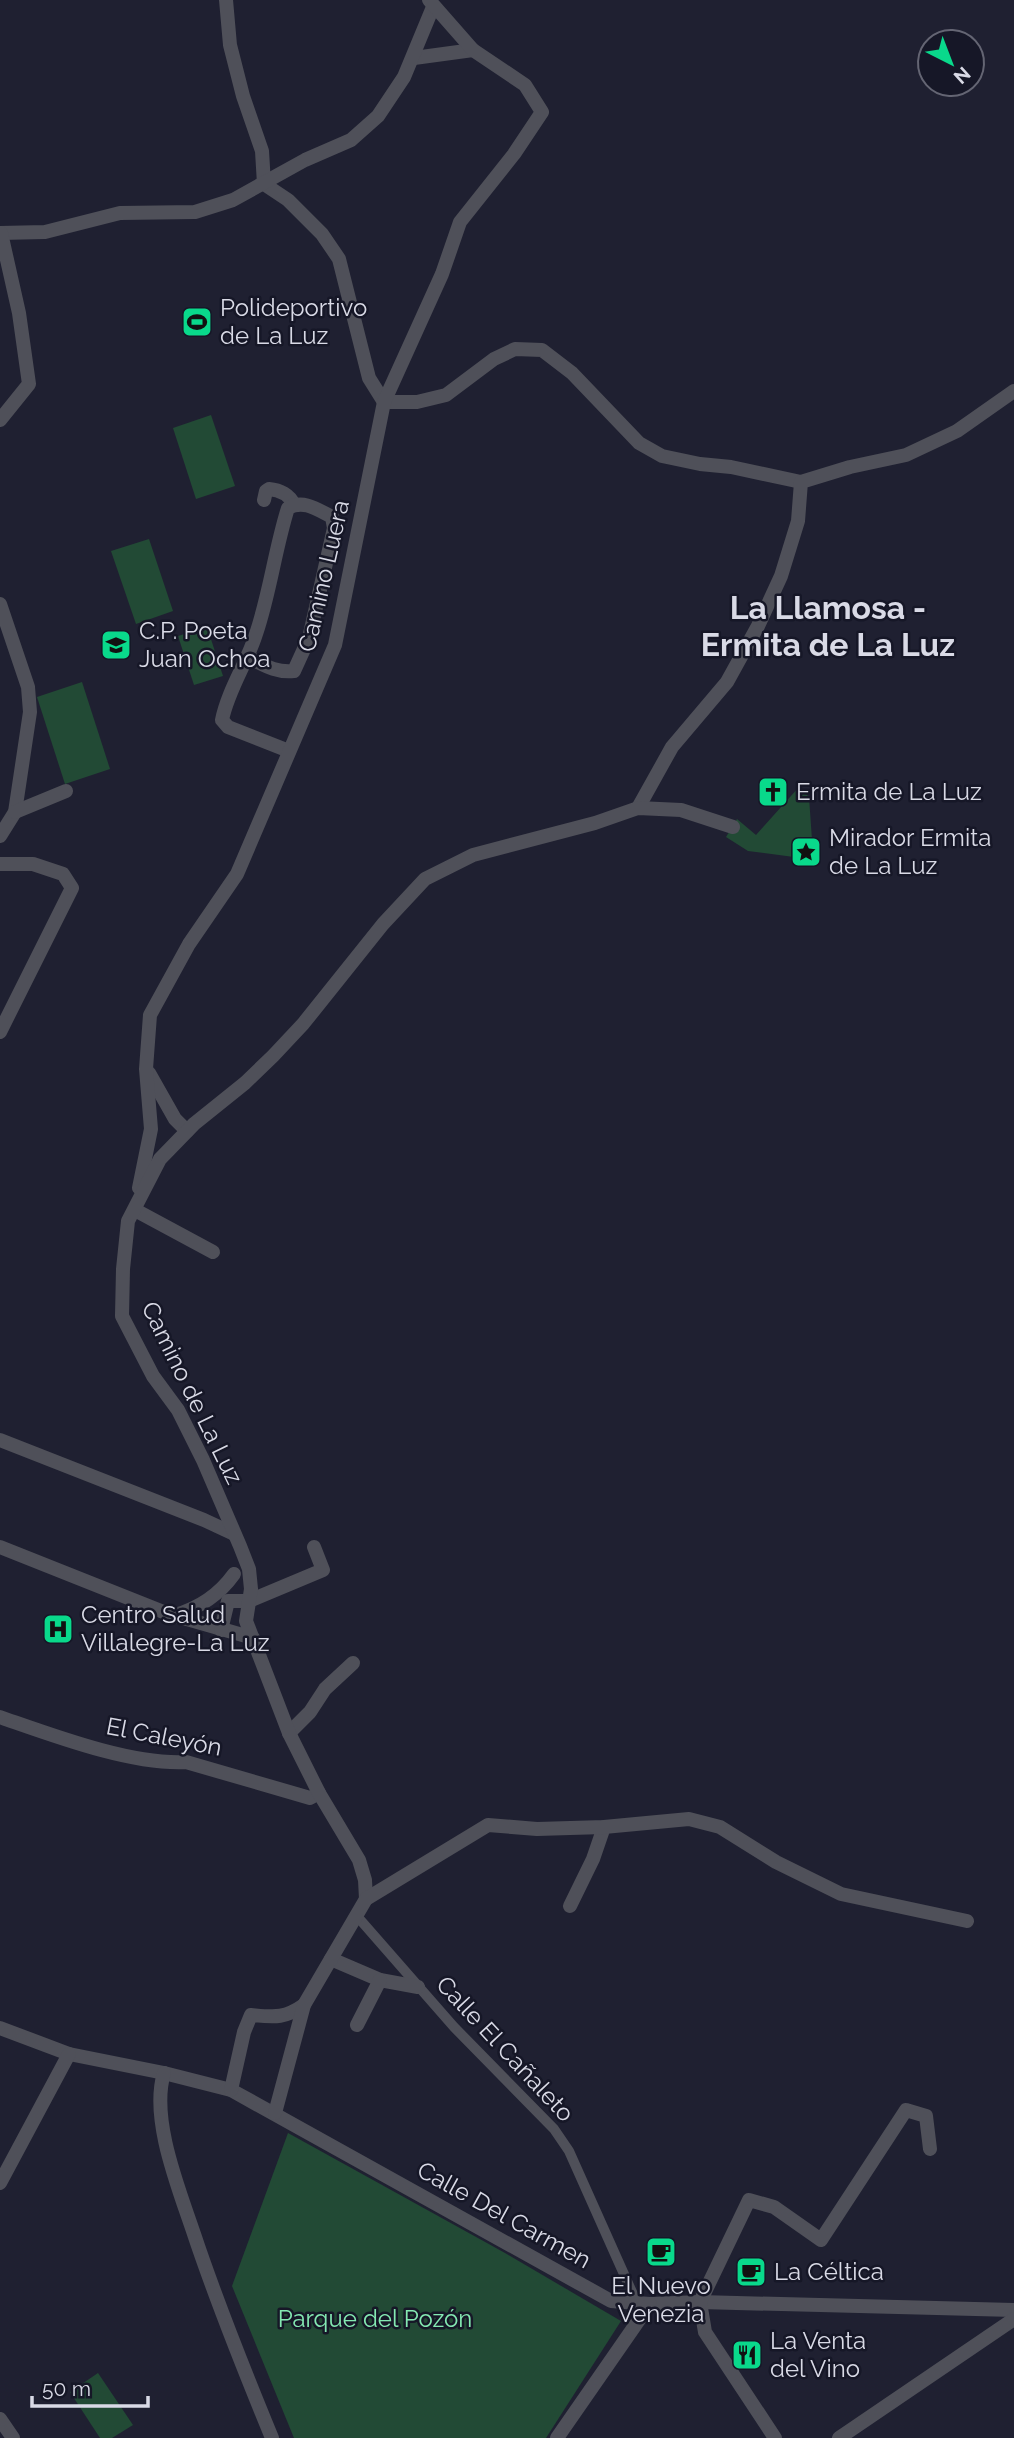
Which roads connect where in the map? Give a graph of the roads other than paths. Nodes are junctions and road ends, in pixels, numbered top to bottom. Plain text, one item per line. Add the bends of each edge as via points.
1 (226, 0) edge
2 (431, 3) edge
3 (473, 50) junction
4 (414, 58) junction
5 (264, 184) junction
6 (0, 233) edge
7 (1014, 391) edge
8 (384, 402) junction
9 (0, 420) edge
10 (801, 482) junction
11 (264, 500) dead end
12 (294, 505) junction
13 (0, 604) edge
14 (248, 657) junction
15 (289, 751) junction
16 (66, 790) dead end
17 (638, 808) junction
18 (15, 811) junction
19 (733, 827) dead end
20 (0, 836) edge
21 (0, 864) edge
22 (0, 1032) edge
23 (146, 1069) junction
24 (187, 1131) junction
25 (135, 1210) junction
26 (213, 1252) dead end
27 (0, 1440) edge
28 (237, 1540) junction
29 (0, 1547) edge
30 (314, 1547) dead end
31 (307, 1567) dead end
32 (234, 1574) junction
33 (250, 1595) junction
34 (228, 1601) junction
35 (175, 1615) junction
36 (221, 1630) junction
37 (253, 1639) junction
38 (353, 1663) dead end
39 (0, 1717) edge
40 (289, 1733) junction
41 (319, 1793) junction
42 (604, 1827) junction
43 (366, 1899) junction
44 (570, 1906) dead end
45 (356, 1915) junction
46 (967, 1921) dead end
47 (331, 1959) junction
48 (380, 1980) junction
49 (418, 1987) junction
50 (304, 2004) junction
51 (357, 2025) dead end
52 (0, 2028) edge
53 (69, 2054) junction
54 (164, 2073) junction
55 (232, 2090) junction
56 (275, 2113) junction
57 (930, 2149) dead end
58 (2, 2175) edge
59 (700, 2302) junction
60 (643, 2303) junction
61 (1014, 2310) edge
62 (1014, 2319) edge
63 (0, 2419) edge
64 (13, 2438) edge
65 (272, 2438) edge
66 (557, 2438) edge
67 (775, 2438) edge
68 (839, 2438) edge

1 - 5 street via 230,45 262,151
2 - 3 street, Camino Luera
2 - 4 street
3 - 4 street
3 - 8 street, Camino Luera via 525,85 542,112 460,222 442,274
4 - 5 street via 378,116 351,140
5 - 6 street via 195,212 120,214 45,232
5 - 8 street via 288,200 339,259 369,378
6 - 9 street via 29,384
7 - 10 street via 957,431 906,455
8 - 10 street via 446,396 494,359 515,349 542,350 572,373 639,443 662,456
8 - 15 street, Camino Luera via 335,645
10 - 17 street via 798,520 781,576 758,626 727,682 672,747
11 - 12 street via 265,491 276,490
12 - 14 street via 288,508 281,529 267,601
12 - 14 street via 306,504 332,517 334,528 309,638 294,671 273,670
13 - 18 street via 28,687 30,712
14 - 15 street via 222,720 228,727
15 - 23 street, Camino Luera via 237,874 189,944 150,1015
16 - 18 street
17 - 19 street, Camino de La Luz via 681,810
17 - 24 street, Camino de La Luz via 473,855 425,879 273,1056
18 - 20 street
21 - 22 street via 33,864 63,874 72,888
23 - 24 street
23 - 25 street, Camino Luera via 152,1129
24 - 25 street, Camino de La Luz via 160,1159
25 - 26 street
25 - 28 street, Camino de La Luz via 128,1221 122,1316 153,1376 178,1410
27 - 28 street via 204,1520
28 - 32 street
28 - 33 street, Camino de La Luz via 249,1569
29 - 35 street
30 - 33 street via 323,1570
31 - 33 street
32 - 34 street
32 - 35 street via 203,1603
33 - 34 street
33 - 37 street, Camino de La Luz via 246,1621
34 - 36 street
35 - 36 street
36 - 37 street
37 - 40 street, Camino de La Luz
38 - 40 street
39 - 41 street, El Caleyón via 113,1752 186,1762 310,1798
40 - 41 street, Camino de La Luz
41 - 43 street, Camino de La Luz via 359,1860
42 - 43 street via 488,1825
42 - 44 street
42 - 46 street via 689,1819 720,1827 841,1894
43 - 45 street
45 - 47 street
45 - 49 street, Calle El Cañaleto
47 - 48 street
47 - 50 street
48 - 49 street
48 - 51 street
49 - 60 street, Calle El Cañaleto via 554,2129
50 - 55 street via 290,2014 251,2015
50 - 56 street
52 - 53 street, Calle Del Carmen
53 - 54 street, Calle Del Carmen
53 - 58 street
54 - 55 street, Calle Del Carmen
54 - 65 street via 160,2105 172,2170 220,2311
55 - 56 street, Calle Del Carmen
56 - 60 street, Calle Del Carmen via 611,2301
57 - 59 street via 926,2116 906,2110 821,2240 774,2207 749,2200
59 - 60 street, Calle Del Carmen
59 - 61 street, Calle Del Carmen
59 - 67 street via 705,2332
60 - 66 street
62 - 68 street
63 - 64 street

